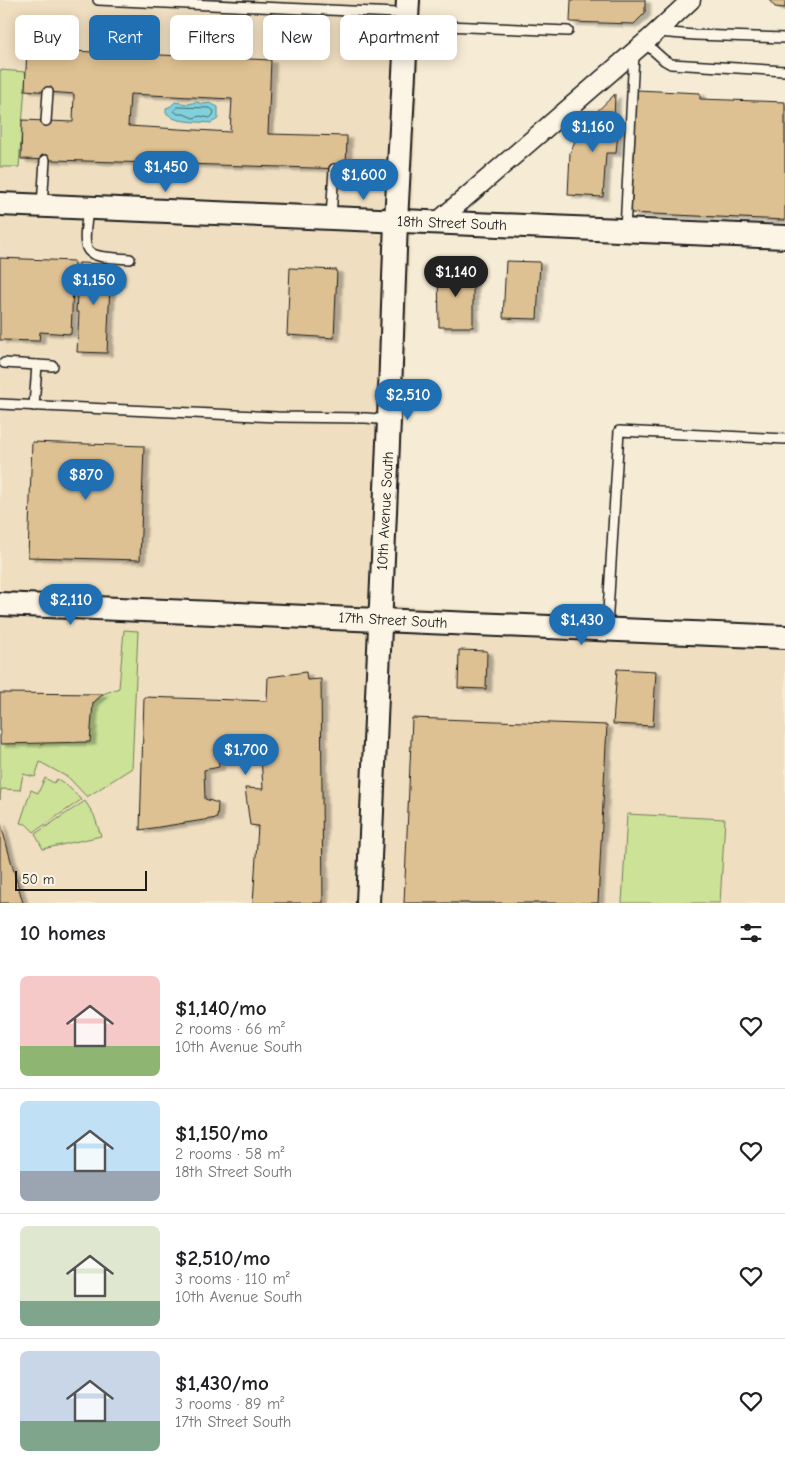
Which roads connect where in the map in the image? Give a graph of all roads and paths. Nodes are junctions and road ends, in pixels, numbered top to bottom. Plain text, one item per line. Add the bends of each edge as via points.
1 (98, 0) edge
2 (691, 0) edge
3 (407, 10) edge
4 (568, 31) dead end
5 (785, 38) edge
6 (645, 42) junction
7 (785, 71) edge
8 (48, 92) dead end
9 (46, 121) dead end
10 (45, 160) dead end
11 (334, 169) dead end
12 (0, 204) edge
13 (42, 206) junction
14 (88, 208) junction
15 (331, 218) junction
16 (396, 221) junction
17 (436, 223) junction
18 (625, 230) junction
19 (785, 237) edge
20 (130, 259) dead end
21 (4, 363) dead end
22 (37, 365) junction
23 (54, 366) dead end
24 (0, 404) edge
25 (34, 406) junction
26 (389, 420) junction
27 (785, 438) edge
28 (0, 604) edge
29 (380, 619) junction
30 (607, 628) junction
31 (785, 636) edge
32 (368, 903) edge

1 - 3 lane via 391,13
2 - 6 street
3 - 4 lane via 411,23 421,25
3 - 16 street, 10th Avenue South
5 - 6 lane via 694,35
6 - 7 lane via 671,64
6 - 17 street
6 - 18 lane
8 - 9 lane
10 - 13 lane
11 - 15 lane
12 - 13 street, 18th Street South
13 - 14 street, 18th Street South
14 - 15 street, 18th Street South
14 - 20 lane via 84,240 88,251 96,257
15 - 16 street, 18th Street South
16 - 17 street, 18th Street South
16 - 26 street, 10th Avenue South
17 - 18 street, 18th Street South
18 - 19 street, 18th Street South
21 - 22 lane
22 - 23 lane
22 - 25 lane
24 - 25 lane
25 - 26 lane
26 - 29 street, 10th Avenue South
27 - 30 lane via 619,431
28 - 29 street, 17th Street South
29 - 30 street, 17th Street South
29 - 32 street, 10th Avenue South
30 - 31 street, 17th Street South

